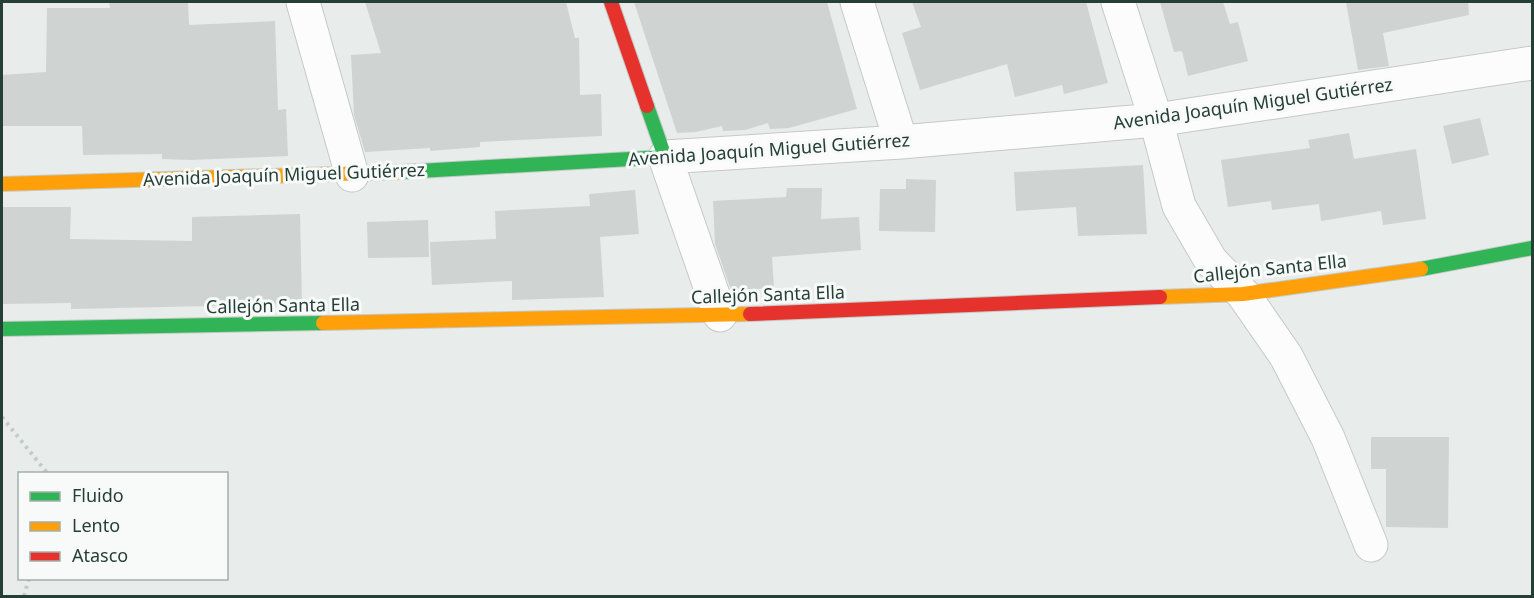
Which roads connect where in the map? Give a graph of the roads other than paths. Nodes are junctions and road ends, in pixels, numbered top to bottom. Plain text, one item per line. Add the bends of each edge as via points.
1 (303, 2) edge
2 (612, 2) edge
3 (857, 2) edge
4 (1118, 2) edge
5 (1533, 63) edge
6 (1156, 120) junction
7 (901, 142) junction
8 (665, 157) junction
9 (352, 175) junction
10 (2, 184) edge
11 (1533, 248) edge
12 (1243, 294) junction
13 (720, 315) junction
14 (2, 329) edge
15 (1371, 545) dead end

1 - 9 street
2 - 8 street
3 - 7 street
4 - 6 street
5 - 6 street, Avenida Joaquín Miguel Gutiérrez
6 - 7 street, Avenida Joaquín Miguel Gutiérrez
6 - 12 street via 1179,206 1211,261
7 - 8 street, Avenida Joaquín Miguel Gutiérrez
8 - 9 street, Avenida Joaquín Miguel Gutiérrez
8 - 13 street
9 - 10 street, Avenida Joaquín Miguel Gutiérrez
11 - 12 street, Callejón Santa Ella
12 - 13 street, Callejón Santa Ella
12 - 15 street via 1286,356 1328,438
13 - 14 street, Callejón Santa Ella

